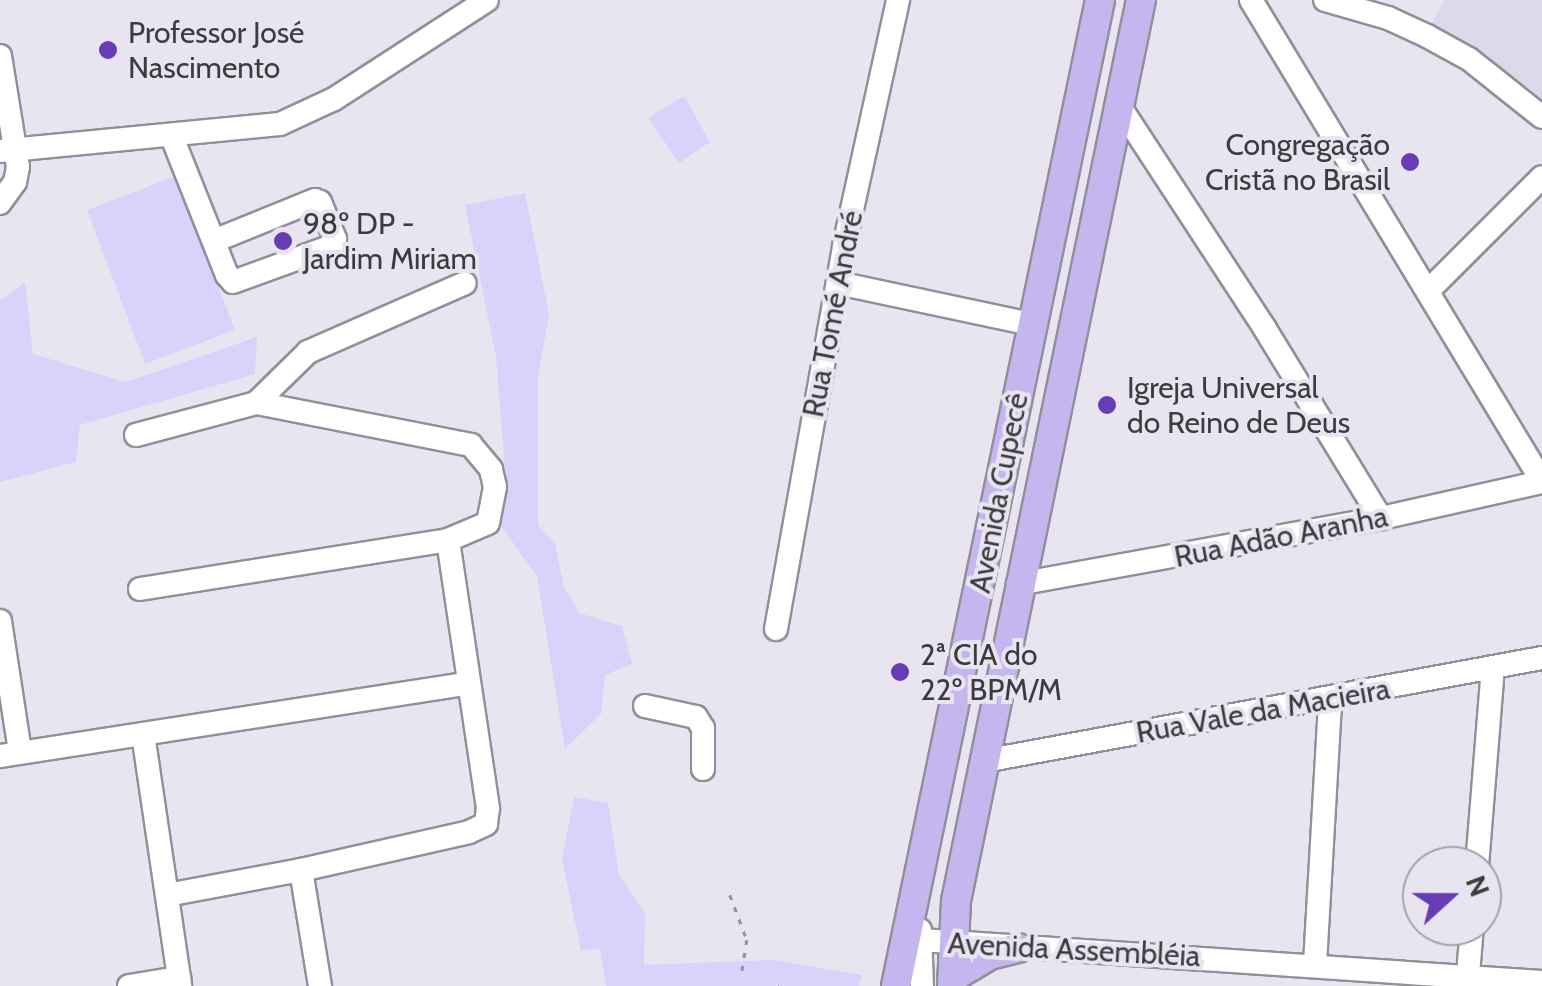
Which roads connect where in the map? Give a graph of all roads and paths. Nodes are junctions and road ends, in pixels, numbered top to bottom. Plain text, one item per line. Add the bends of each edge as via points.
1 (487, 0) edge
2 (898, 0) edge
3 (1100, 0) edge
4 (1141, 0) edge
5 (1250, 0) edge
6 (1325, 0) edge
7 (0, 56) edge
8 (1120, 107) junction
9 (1542, 118) edge
10 (172, 137) junction
11 (8, 150) edge
12 (1542, 178) edge
13 (0, 203) edge
14 (214, 241) junction
15 (465, 282) dead end
16 (838, 282) junction
17 (1428, 291) junction
18 (1031, 324) junction
19 (256, 402) junction
20 (136, 435) dead end
21 (1542, 482) edge
22 (1381, 518) junction
23 (448, 540) junction
24 (1018, 584) junction
25 (140, 589) dead end
26 (0, 622) edge
27 (776, 629) dead end
28 (1542, 658) edge
29 (1494, 668) junction
30 (467, 684) junction
31 (1330, 700) junction
32 (644, 706) dead end
33 (143, 734) junction
34 (10, 754) edge
35 (984, 761) junction
36 (702, 769) dead end
37 (1479, 846) edge
38 (301, 870) junction
39 (167, 895) junction
40 (730, 896) dead end
41 (914, 940) junction
42 (954, 944) junction
43 (1470, 946) edge
44 (1018, 948) junction
45 (1315, 964) junction
46 (742, 970) dead end
47 (922, 980) edge
48 (953, 981) edge
49 (179, 982) edge
50 (1467, 982) edge
51 (1542, 982) edge
52 (129, 986) edge
53 (320, 986) edge
54 (896, 986) edge

1 - 10 street via 306,114 252,130
2 - 16 street, Rua Tomé André
3 - 18 main road, Avenida Cupecê
4 - 8 main road, Avenida Cupecê
5 - 17 street
6 - 9 street via 1427,36 1468,59
7 - 11 street
8 - 22 street
8 - 24 main road, Avenida Cupecê
10 - 11 street
10 - 14 street
11 - 13 street via 15,182
12 - 17 street
14 - 14 street via 314,200 335,238 332,246 236,284
15 - 19 street via 308,352
16 - 18 street
16 - 27 street, Rua Tomé André
17 - 21 street
18 - 41 main road, Avenida Cupecê via 914,904
19 - 20 street
19 - 23 street via 471,445 490,469 494,506 488,523
21 - 22 street, Rua Adão Aranha
22 - 24 street, Rua Adão Aranha
23 - 25 street
23 - 30 street
24 - 35 main road, Avenida Cupecê
26 - 34 street
28 - 29 street, Rua Vale da Macieira
29 - 31 street, Rua Vale da Macieira
29 - 37 street
30 - 33 street
30 - 38 street via 486,824
31 - 35 street, Rua Vale da Macieira
31 - 45 street
32 - 36 street via 696,716 703,728
33 - 34 street
33 - 39 street
35 - 42 main road, Avenida Cupecê
38 - 39 street
38 - 53 street
39 - 49 street
40 - 46 path via 748,940
41 - 42 street, Avenida Assembléia
41 - 47 street
41 - 54 main road, Avenida Cupecê
42 - 44 street, Avenida Assembléia
42 - 47 street
42 - 48 main road, Avenida Cupecê
43 - 50 street
44 - 45 street, Avenida Assembléia
44 - 48 main road via 990,955
45 - 50 street, Avenida Assembléia
49 - 52 street
50 - 51 street, Avenida Assembléia

